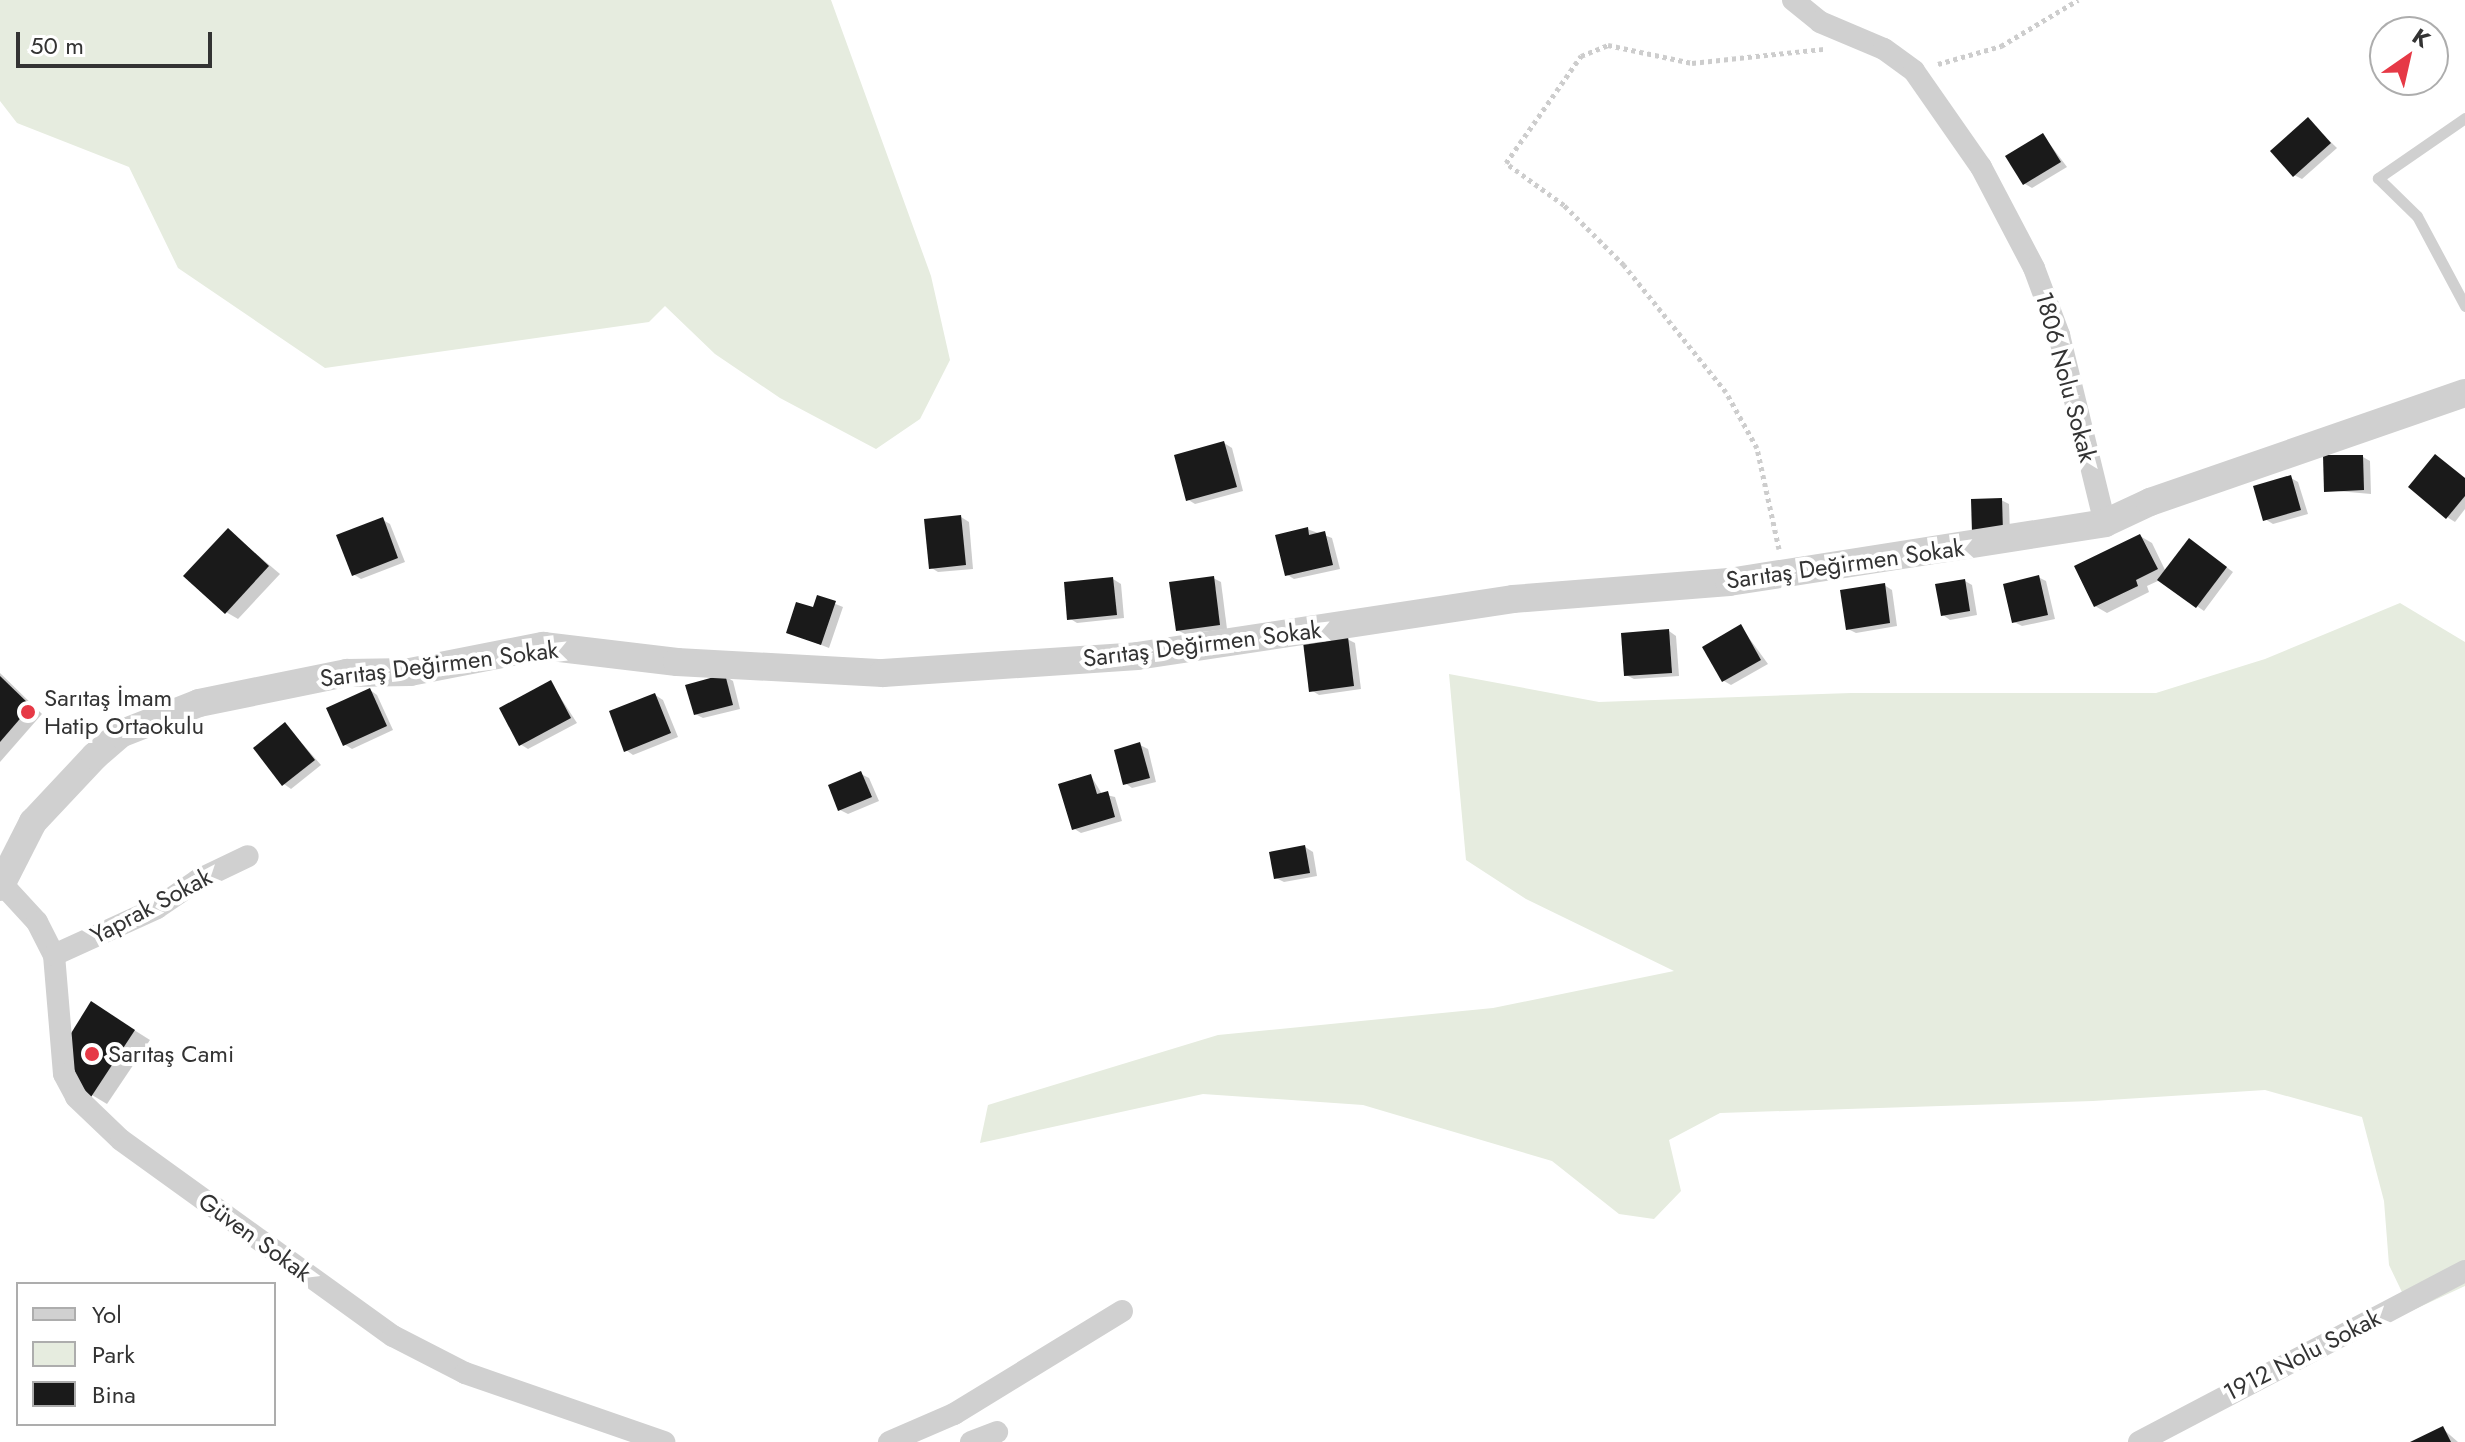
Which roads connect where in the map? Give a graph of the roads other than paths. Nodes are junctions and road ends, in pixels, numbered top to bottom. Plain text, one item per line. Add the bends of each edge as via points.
1 (1793, 0) edge
2 (2465, 118) edge
3 (2465, 306) edge
4 (2465, 393) edge
5 (2105, 523) junction
6 (248, 856) dead end
7 (1, 886) edge
8 (54, 955) junction
9 (2465, 1271) edge
10 (1122, 1311) dead end
11 (997, 1432) dead end
12 (664, 1442) edge
13 (889, 1442) edge
14 (971, 1442) edge
15 (2139, 1442) edge

1 - 5 street, 1806 Nolu Sokak via 1820,22 1884,49 1914,71 1981,167 2034,268 2059,335
2 - 3 lane via 2378,178 2417,216
4 - 5 street, Sarıtaş Değirmen Sokak via 2164,497
5 - 7 street, Sarıtaş Değirmen Sokak via 1783,573 1513,599 1137,656 855,673 543,646 410,672 347,673 199,703 120,734 33,822
6 - 8 street, Yaprak Sokak via 157,908
7 - 8 street, Güven Sokak via 37,922
8 - 12 street, Güven Sokak via 64,1074 76,1097 121,1140 393,1336 465,1373
9 - 15 street, 1912 Nolu Sokak
10 - 13 street via 954,1414
11 - 14 street

